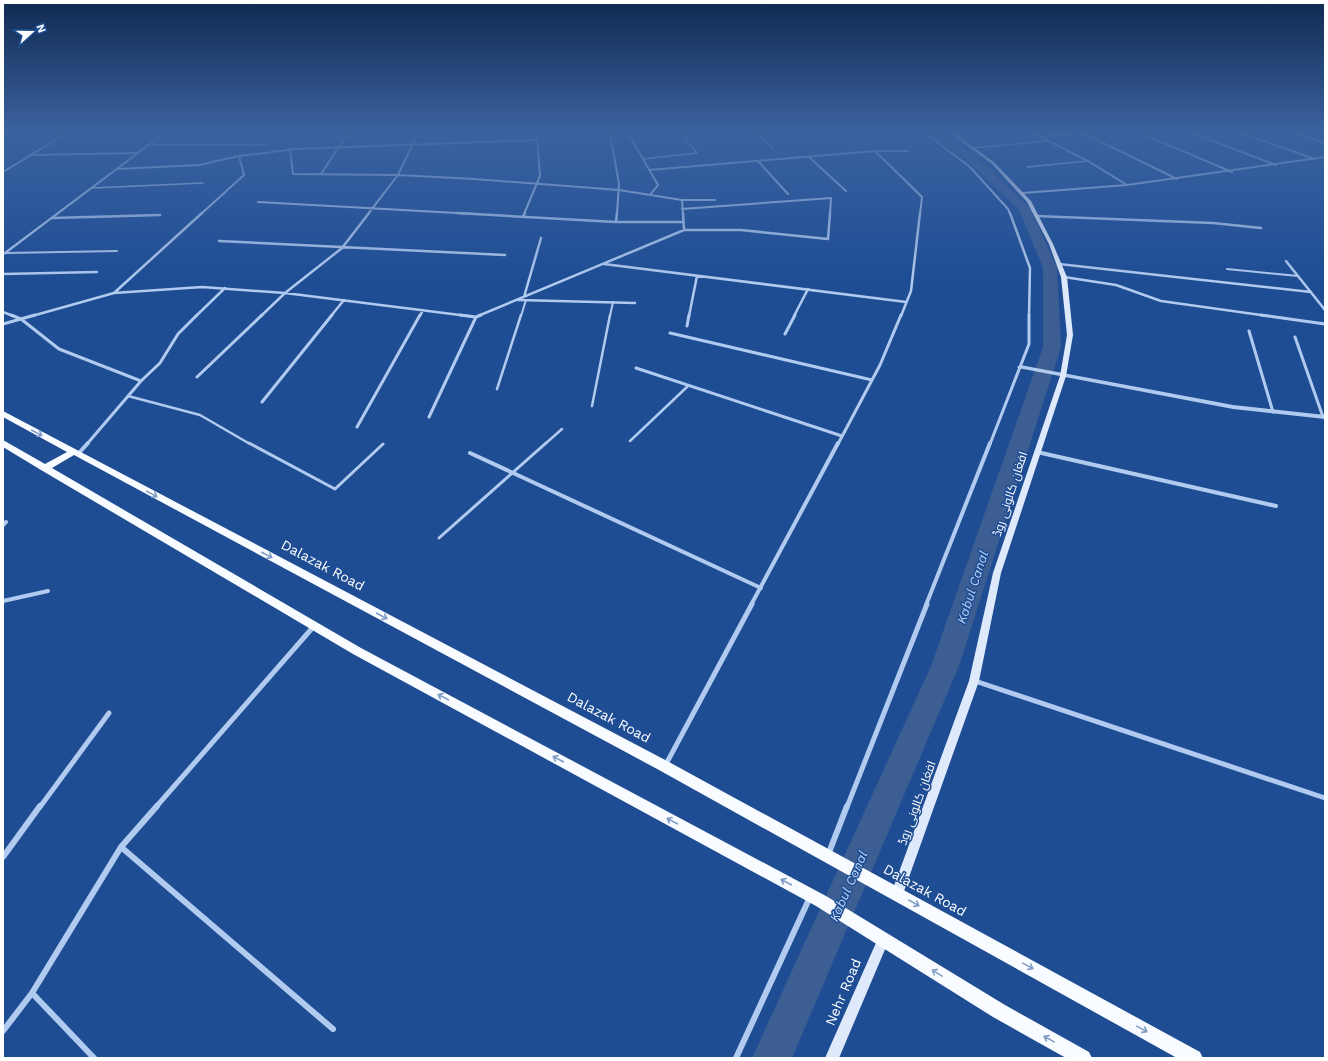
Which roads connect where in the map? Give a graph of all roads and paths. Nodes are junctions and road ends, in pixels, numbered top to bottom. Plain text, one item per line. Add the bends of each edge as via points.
1 (99, 183) edge
2 (203, 183) dead end
3 (236, 183) edge
4 (392, 183) edge
5 (529, 183) edge
6 (537, 183) junction
7 (618, 183) edge
8 (657, 183) edge
9 (778, 183) edge
10 (837, 183) edge
11 (907, 183) edge
12 (984, 183) edge
13 (1013, 183) edge
14 (1123, 183) edge
15 (1148, 183) edge
16 (1127, 185) junction
17 (92, 188) junction
18 (619, 190) junction
19 (846, 191) dead end
20 (1023, 193) junction
21 (788, 194) dead end
22 (650, 195) junction
23 (682, 200) junction
24 (715, 200) dead end
25 (258, 202) dead end
26 (372, 209) junction
27 (682, 209) junction
28 (160, 215) dead end
29 (1036, 216) junction
30 (523, 217) junction
31 (52, 218) junction
32 (616, 222) junction
33 (683, 222) junction
34 (1261, 228) dead end
35 (684, 230) junction
36 (541, 238) dead end
37 (219, 241) dead end
38 (342, 248) junction
39 (117, 251) dead end
40 (5, 254) edge
41 (505, 255) dead end
42 (1286, 261) dead end
43 (604, 264) junction
44 (1059, 264) junction
45 (1228, 269) dead end
46 (97, 272) dead end
47 (3, 274) edge
48 (697, 276) junction
49 (1298, 276) junction
50 (1064, 277) junction
51 (225, 288) junction
52 (808, 290) junction
53 (285, 292) junction
54 (1311, 292) junction
55 (114, 294) junction
56 (524, 297) junction
57 (344, 300) junction
58 (516, 300) junction
59 (526, 300) junction
60 (613, 302) junction
61 (906, 302) junction
62 (635, 303) dead end
63 (423, 310) junction
64 (1325, 310) edge
65 (3, 312) edge
66 (476, 317) junction
67 (22, 319) junction
68 (3, 324) edge
69 (1325, 324) edge
70 (687, 326) dead end
71 (1249, 331) dead end
72 (670, 333) dead end
73 (785, 334) dead end
74 (1295, 337) dead end
75 (1020, 367) junction
76 (636, 368) dead end
77 (1063, 376) junction
78 (196, 377) dead end
79 (872, 380) junction
80 (141, 381) junction
81 (688, 386) junction
82 (497, 389) dead end
83 (128, 396) junction
84 (262, 402) dead end
85 (592, 406) dead end
86 (1273, 412) junction
87 (3, 414) edge
88 (429, 417) dead end
89 (1324, 417) edge
90 (357, 427) dead end
91 (562, 429) dead end
92 (842, 436) junction
93 (630, 441) dead end
94 (3, 443) edge
95 (383, 444) dead end
96 (1037, 452) junction
97 (76, 453) junction
98 (470, 453) dead end
99 (44, 468) junction
100 (514, 473) junction
101 (1276, 506) dead end
102 (439, 538) dead end
103 (761, 588) junction
104 (48, 591) dead end
105 (3, 601) edge
106 (314, 626) junction
107 (974, 681) junction
108 (109, 713) dead end
109 (664, 766) junction
110 (1325, 798) edge
111 (121, 847) junction
112 (3, 857) edge
113 (832, 857) junction
114 (897, 894) junction
115 (816, 898) junction
116 (883, 940) junction
117 (32, 993) junction
118 (333, 1029) dead end
119 (3, 1031) edge
120 (94, 1058) edge
121 (736, 1058) edge
122 (832, 1058) edge
123 (1083, 1058) edge
124 (1194, 1058) edge

1 - 17 street
2 - 17 lane
3 - 55 street
4 - 26 street
5 - 6 street
6 - 18 street
6 - 30 street
7 - 18 street
8 - 22 street via 658,185
9 - 21 street
10 - 19 street
11 - 61 street via 922,197 911,290
12 - 75 street via 1008,209 1030,268 1029,344
13 - 20 main road, افغان کالونی روڈ
14 - 16 street
15 - 16 street
16 - 20 street
17 - 31 street
18 - 22 street
18 - 32 street
20 - 29 main road, افغان کالونی روڈ
22 - 23 street
23 - 24 street
23 - 27 street
25 - 26 street
26 - 30 street
26 - 38 street
27 - 33 street
27 - 35 street via 830,198 828,239 741,230
28 - 31 street
29 - 34 street via 1199,222
29 - 44 main road, افغان کالونی روڈ
30 - 32 street
31 - 40 street
32 - 33 street
33 - 35 street
35 - 43 street
36 - 56 street
37 - 38 street
38 - 41 street
38 - 53 street
39 - 40 lane
42 - 49 street
43 - 48 street
43 - 56 street
44 - 50 main road, افغان کالونی روڈ
44 - 54 street
45 - 49 lane
46 - 47 street
48 - 52 street
48 - 70 street
49 - 54 street
50 - 69 street via 1116,285 1161,300
50 - 77 main road, افغان کالونی روڈ via 1070,335
51 - 53 street
51 - 55 street via 202,287
51 - 80 street via 178,334 160,363
52 - 61 street
52 - 73 street
53 - 57 street
53 - 78 street
54 - 64 street
55 - 67 street
56 - 58 street
57 - 63 street
57 - 84 street
58 - 59 street
58 - 66 street
59 - 60 street
59 - 82 lane
60 - 62 street
60 - 85 lane
61 - 79 street
63 - 66 street
63 - 90 street
65 - 67 street
66 - 88 street
67 - 68 street
67 - 80 street via 59,348
71 - 86 street
72 - 79 street
74 - 89 street
75 - 77 street
75 - 113 street
76 - 81 street
77 - 86 street
77 - 96 main road, افغان کالونی روڈ
79 - 92 street
80 - 83 street
81 - 92 street
81 - 93 lane
83 - 95 lane via 200,415 335,489
83 - 97 street
86 - 89 street
87 -> 97 main road, Dalazak Road
91 - 100 lane
92 - 103 street
94 - 99 main road
96 - 101 street
96 - 107 main road, افغان کالونی روڈ via 997,573
97 - 99 main road
97 -> 109 main road, Dalazak Road
98 - 100 street
99 - 106 main road
100 - 102 lane
100 - 103 street
103 - 109 street
104 - 105 street
106 - 111 street
115 -> 106 main road
107 - 110 street
107 - 114 main road, افغان کالونی روڈ
108 - 112 street
109 - 113 main road, Dalazak Road
111 - 117 street
111 - 118 street
113 - 114 main road, Dalazak Road
114 -> 124 main road, Dalazak Road
115 - 116 main road
115 - 121 street
116 - 122 main road, Nehr Road
123 -> 116 main road via 999,1011
117 - 119 street
117 - 120 street

